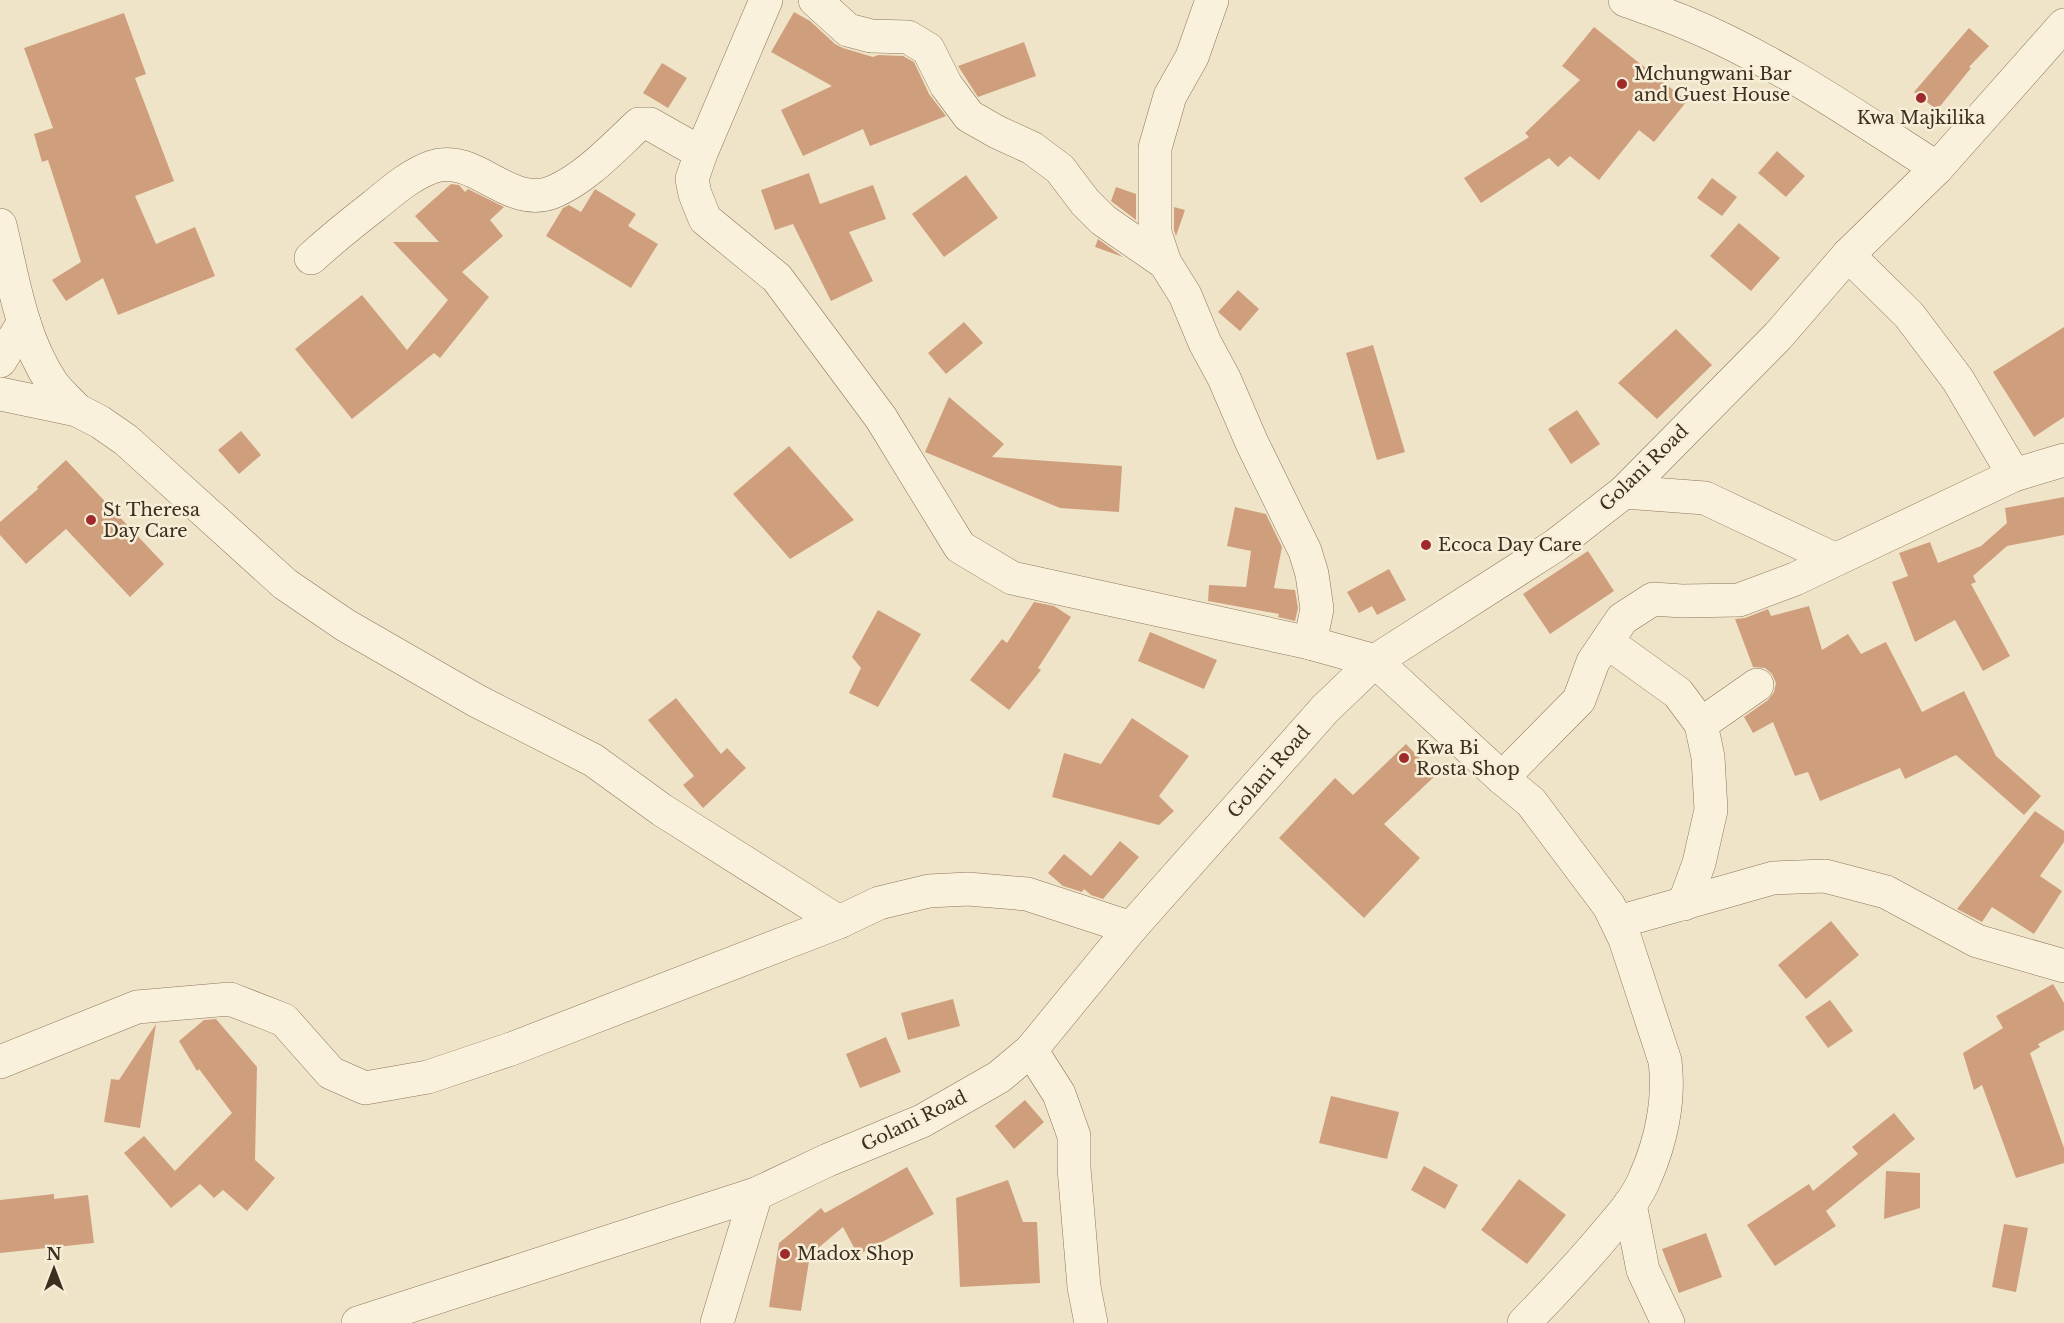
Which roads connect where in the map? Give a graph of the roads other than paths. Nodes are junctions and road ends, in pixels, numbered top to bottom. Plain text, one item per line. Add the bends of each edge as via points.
1 (766, 0) edge
2 (814, 0) edge
3 (1212, 0) edge
4 (1624, 0) edge
5 (2064, 25) edge
6 (701, 153) junction
7 (1937, 168) junction
8 (0, 225) edge
9 (1848, 255) junction
10 (311, 258) dead end
11 (1165, 263) junction
12 (24, 322) junction
13 (0, 361) edge
14 (0, 394) edge
15 (77, 410) junction
16 (2064, 460) edge
17 (2014, 475) junction
18 (1624, 492) junction
19 (1834, 559) junction
20 (1607, 642) junction
21 (1310, 643) junction
22 (1375, 661) junction
23 (1757, 685) dead end
24 (1701, 724) junction
25 (1502, 778) junction
26 (1684, 904) junction
27 (839, 922) junction
28 (1618, 922) junction
29 (1131, 928) junction
30 (2064, 966) edge
31 (1031, 1050) junction
32 (0, 1062) edge
33 (756, 1194) junction
34 (1630, 1204) junction
35 (358, 1323) edge
36 (717, 1323) edge
37 (1091, 1323) edge
38 (1524, 1323) edge
39 (1668, 1323) edge

1 - 6 street
2 - 11 street via 848,30 871,36 908,37 928,49 946,85 969,116 1032,148 1060,169 1103,220
3 - 11 street via 1192,57 1170,96 1155,148 1155,233
4 - 7 street via 1685,22 1745,51 1832,100
5 - 7 street, Golani Road
6 - 10 street via 650,124 639,124 592,168 552,192 528,195 514,192 474,170 452,165 433,167 405,181
6 - 21 street via 693,179 705,219 777,278 881,418 960,547 1012,578
7 - 9 street, Golani Road
8 - 12 street
9 - 17 street via 1909,315 1958,380
9 - 18 street, Golani Road via 1778,336
11 - 21 street via 1185,295 1305,551 1317,609
12 - 13 street
12 - 15 street via 53,384
14 - 15 street
15 - 27 street via 126,440 285,585 345,625 477,701 593,760 662,810
16 - 17 street
17 - 19 street
18 - 19 street via 1705,498
18 - 22 street, Golani Road via 1556,545
19 - 20 street via 1738,600 1653,599 1622,619
20 - 24 street via 1678,693
20 - 25 street via 1593,662 1579,700
21 - 22 street
22 - 25 street
22 - 29 street, Golani Road via 1324,709
23 - 24 street
24 - 26 street via 1708,757 1711,810 1700,863
25 - 28 street via 1531,802
26 - 28 street
26 - 30 street via 1773,878 1825,876 1886,892 1977,941
27 - 29 street via 879,903 928,891 968,889 1027,894
27 - 32 street via 511,1049 428,1077 365,1089 331,1073 284,1020 230,999 137,1007
28 - 34 street via 1665,1061 1668,1081 1658,1137 1645,1179
29 - 31 street, Golani Road
31 - 33 street, Golani Road via 999,1077 922,1121
31 - 37 street via 1059,1094 1074,1136 1082,1263
33 - 35 street, Golani Road
33 - 36 street
34 - 38 street via 1581,1264
34 - 39 street via 1643,1270

